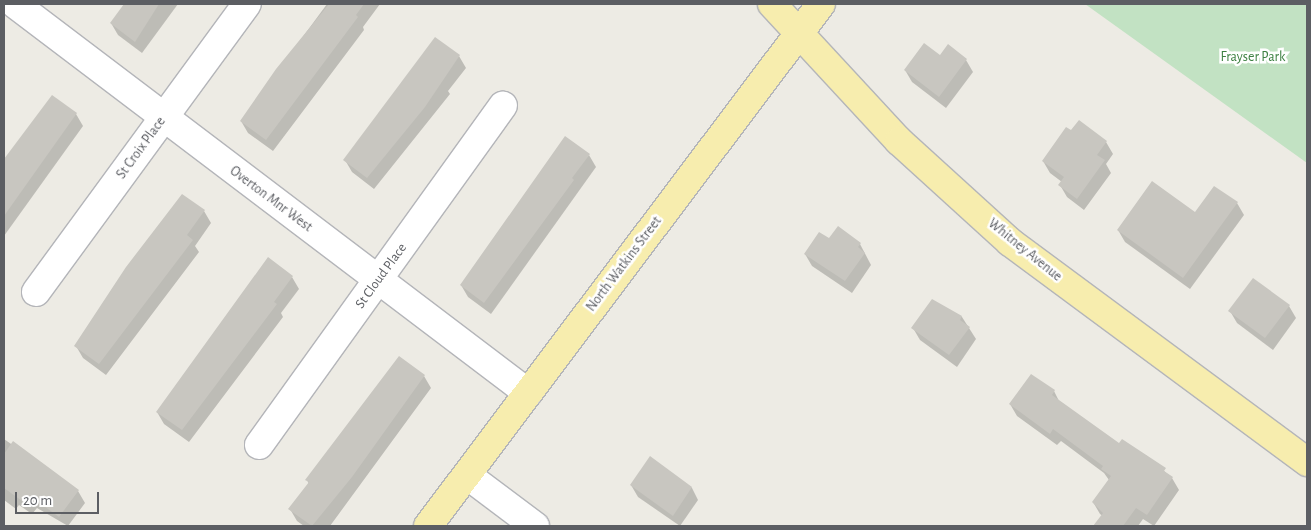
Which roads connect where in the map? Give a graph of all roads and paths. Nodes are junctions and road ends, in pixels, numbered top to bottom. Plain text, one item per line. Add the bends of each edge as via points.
1 (15, 4) edge
2 (247, 4) edge
3 (772, 4) edge
4 (821, 4) edge
5 (798, 33) junction
6 (503, 106) dead end
7 (164, 117) junction
8 (378, 280) junction
9 (36, 292) dead end
10 (528, 393) junction
11 (259, 445) dead end
12 (1307, 462) edge
13 (466, 475) junction
14 (428, 526) edge
15 (535, 526) edge

1 - 7 street, Overton Mnr West
2 - 7 street, St Croix Place
3 - 5 main road, Whitney Avenue
4 - 5 main road, North Watkins Street
5 - 10 main road, North Watkins Street
5 - 12 main road, Whitney Avenue via 899,141 1010,242
6 - 8 street, St Cloud Place
7 - 8 street, Overton Mnr West
7 - 9 street, St Croix Place
8 - 10 street, Overton Mnr West
8 - 11 street, St Cloud Place
10 - 13 main road, North Watkins Street
13 - 14 main road, North Watkins Street
13 - 15 street

